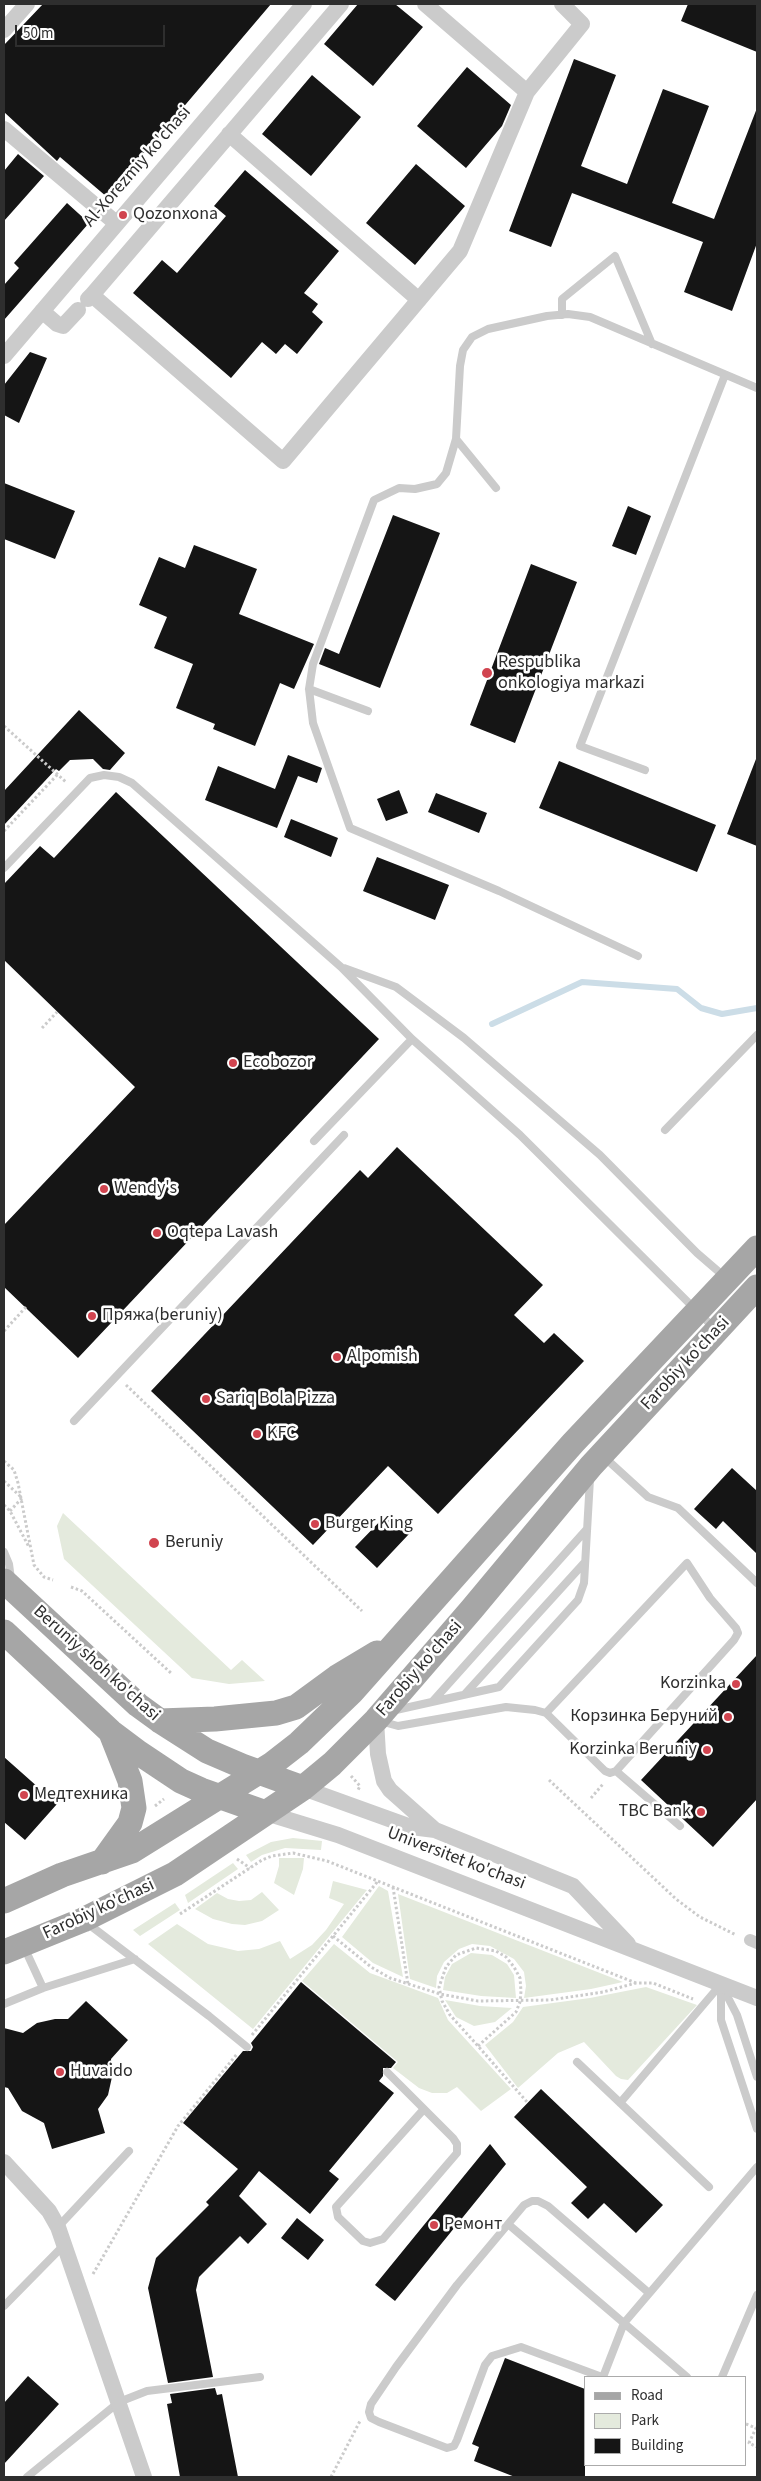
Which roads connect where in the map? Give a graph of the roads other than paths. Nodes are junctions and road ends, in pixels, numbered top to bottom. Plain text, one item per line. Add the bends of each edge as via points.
1 (27, 4) edge
2 (304, 4) edge
3 (341, 4) edge
4 (425, 4) edge
5 (562, 4) edge
6 (4, 30) edge
7 (527, 92) junction
8 (4, 129) edge
9 (229, 134) junction
10 (116, 223) junction
11 (419, 300) junction
12 (86, 301) junction
13 (42, 311) junction
14 (562, 315) junction
15 (652, 344) junction
16 (4, 356) edge
17 (725, 375) junction
18 (757, 388) edge
19 (456, 439) junction
20 (496, 488) dead end
21 (309, 689) junction
22 (368, 710) dead end
23 (645, 770) dead end
24 (4, 868) edge
25 (638, 956) dead end
26 (341, 967) junction
27 (757, 1036) edge
28 (412, 1039) junction
29 (665, 1130) dead end
30 (344, 1135) dead end
31 (314, 1142) dead end
32 (757, 1248) edge
33 (742, 1289) edge
34 (697, 1310) junction
35 (717, 1330) junction
36 (74, 1421) dead end
37 (596, 1460) junction
38 (587, 1529) junction
39 (4, 1552) edge
40 (585, 1562) junction
41 (757, 1583) edge
42 (8, 1584) edge
43 (4, 1632) edge
44 (396, 1641) junction
45 (465, 1694) junction
46 (433, 1701) junction
47 (546, 1713) junction
48 (376, 1720) junction
49 (160, 1722) junction
50 (111, 1732) junction
51 (616, 1771) junction
52 (260, 1772) junction
53 (303, 1788) junction
54 (219, 1797) junction
55 (266, 1813) junction
56 (680, 1826) dead end
57 (435, 1830) junction
58 (102, 1862) junction
59 (4, 1901) edge
60 (83, 1920) junction
61 (631, 1947) junction
62 (13, 1948) edge
63 (135, 1959) junction
64 (721, 1984) junction
65 (43, 1988) junction
66 (757, 1998) edge
67 (4, 2004) edge
68 (245, 2046) road end
69 (577, 2062) dead end
70 (387, 2072) dead end
71 (757, 2077) edge
72 (620, 2103) junction
73 (424, 2109) junction
74 (757, 2129) edge
75 (128, 2151) dead end
76 (4, 2162) edge
77 (757, 2167) edge
78 (709, 2187) dead end
79 (508, 2224) junction
80 (58, 2227) junction
81 (66, 2244) junction
82 (648, 2293) junction
83 (757, 2295) edge
84 (4, 2306) edge
85 (624, 2323) junction
86 (599, 2376) edge
87 (602, 2376) edge
88 (686, 2376) edge
89 (722, 2376) edge
90 (260, 2377) dead end
91 (119, 2402) junction
92 (27, 2477) edge
93 (144, 2477) edge

1 - 6 street
2 - 10 street, Al-Xorezmiy ko'chasi
3 - 9 street
4 - 7 street
5 - 7 street via 582,24
7 - 11 street via 460,251
8 - 10 street
9 - 11 street
9 - 12 street
10 - 13 street, Al-Xorezmiy ko'chasi
11 - 12 street via 284,460
12 - 13 street via 64,326
13 - 16 street, Al-Xorezmiy ko'chasi
14 - 15 lane via 590,317
14 - 15 lane via 562,299 615,256
14 - 19 lane via 488,329 472,337 460,366
15 - 17 lane
17 - 18 lane
17 - 23 lane via 580,746
19 - 20 lane
19 - 21 lane via 446,473 437,484 415,489 400,488 374,500 323,632
21 - 22 lane
21 - 25 lane via 313,724 350,828 499,891
24 - 26 lane via 90,778 104,775 119,777 132,783
26 - 28 lane
26 - 33 lane via 396,987 464,1038 600,1155 697,1253
27 - 29 lane
28 - 31 lane
28 - 34 lane via 520,1135
30 - 36 lane
32 - 33 main road, Farobiy ko'chasi
33 - 34 main road, Farobiy ko'chasi
33 - 35 main road, Farobiy ko'chasi
34 - 35 lane
34 - 44 main road, Farobiy ko'chasi
35 - 37 main road, Farobiy ko'chasi
37 - 38 lane
37 - 41 lane via 648,1497 678,1508
37 - 48 main road, Farobiy ko'chasi
38 - 40 lane
38 - 46 lane
39 - 42 lane via 9,1564
40 - 45 lane
40 - 45 lane via 584,1584 578,1600 504,1683
42 - 49 main road, Beruniy shoh ko'chasi
43 - 50 main road
44 - 49 main road via 336,1677 296,1707 276,1713 215,1720
44 - 52 main road, Farobiy ko'chasi via 346,1698 299,1742
45 - 46 lane
46 - 48 lane via 398,1708
47 - 48 lane via 506,1707 398,1726
47 - 51 lane via 605,1771
47 - 51 lane via 687,1563 738,1633
48 - 53 main road, Farobiy ko'chasi
48 - 57 street via 384,1781
49 - 52 main road, Beruniy shoh ko'chasi via 207,1750
50 - 54 main road via 181,1781
50 - 58 main road via 130,1780 134,1808 130,1823
51 - 56 lane
52 - 53 main road, Beruniy shoh ko'chasi
52 - 54 main road, Farobiy ko'chasi
52 - 55 main road
53 - 55 main road, Farobiy ko'chasi
53 - 57 street, Universitet ko'chasi via 411,1827
54 - 55 main road
54 - 58 main road, Farobiy ko'chasi via 132,1851
55 - 60 main road, Farobiy ko'chasi via 176,1874
55 - 61 street, Universitet ko'chasi via 338,1835
57 - 61 street, Universitet ko'chasi via 573,1886
58 - 59 main road, Farobiy ko'chasi via 62,1875
60 - 62 main road, Farobiy ko'chasi
60 - 63 lane
61 - 64 street, Universitet ko'chasi
62 - 65 lane
63 - 65 lane
63 - 68 lane
64 - 66 street, Universitet ko'chasi
64 - 71 lane via 737,2015
64 - 72 lane
64 - 74 lane via 721,2020
65 - 67 lane
69 - 72 lane
70 - 73 lane
72 - 78 lane
73 - 73 lane via 336,2207 338,2217 363,2241 370,2243 383,2239 455,2158 457,2144
75 - 80 lane
76 - 80 street via 49,2211
77 - 82 lane
79 - 82 lane via 524,2205 538,2201 548,2206
79 - 85 lane
79 - 86 lane via 457,2285 396,2367 371,2404 371,2418 447,2448 454,2446 457,2440 485,2365 492,2356 521,2347
80 - 81 street
81 - 84 lane
81 - 91 street
82 - 85 lane
83 - 89 lane
85 - 87 lane
85 - 88 lane
90 - 91 lane via 147,2391
91 - 92 lane
91 - 93 street

